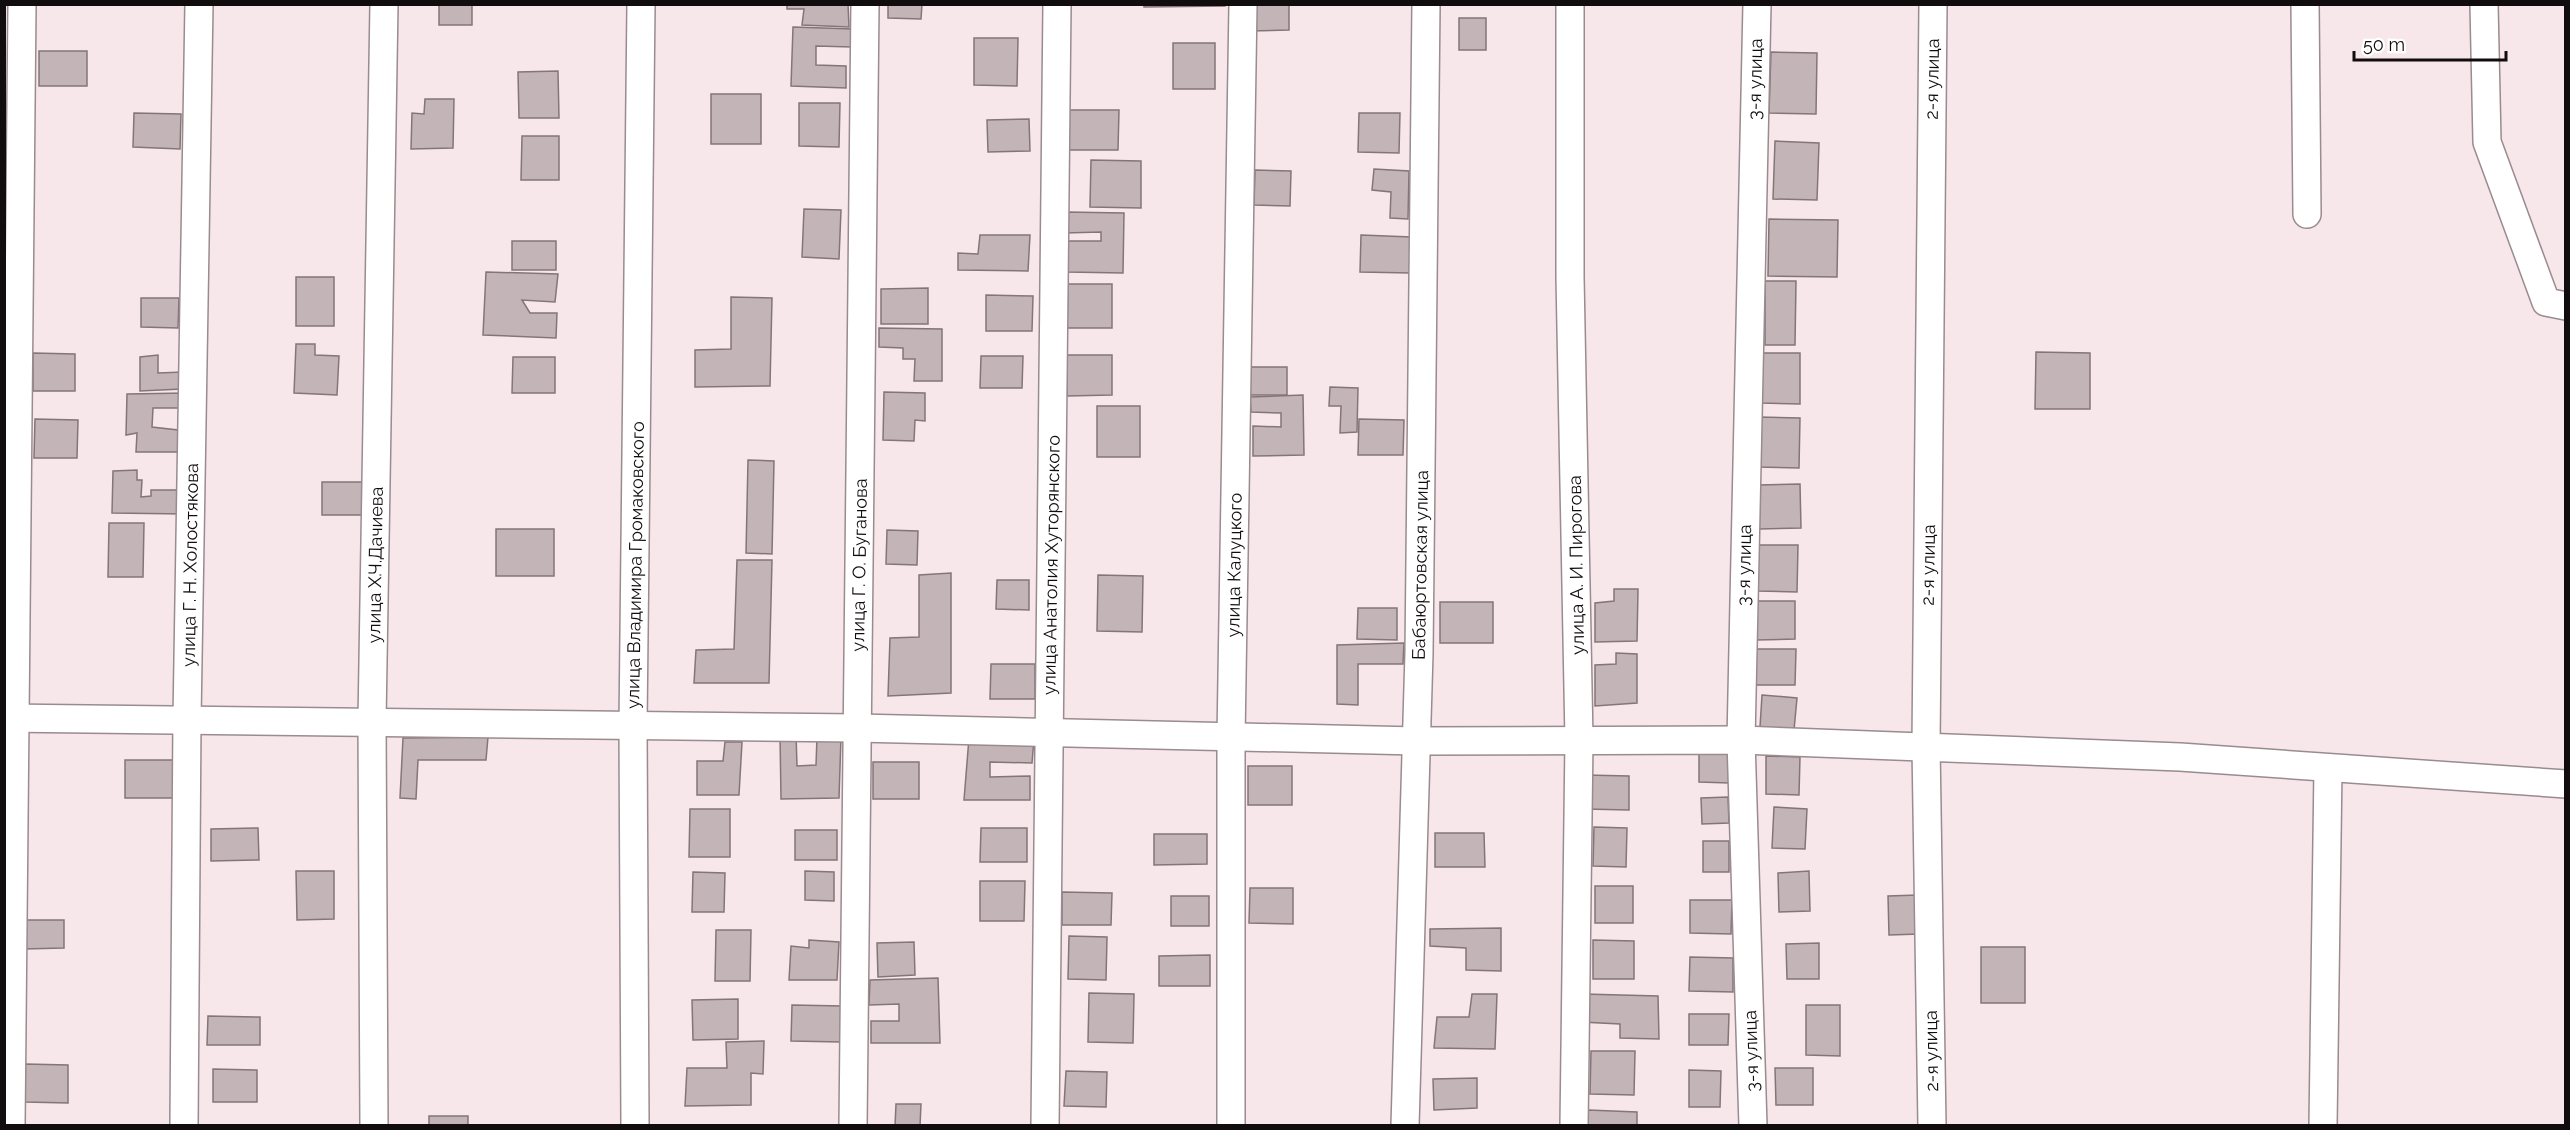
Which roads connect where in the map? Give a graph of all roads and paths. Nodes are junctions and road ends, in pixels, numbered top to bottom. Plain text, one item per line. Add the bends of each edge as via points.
1 (22, 4) edge
2 (199, 4) edge
3 (384, 4) edge
4 (641, 4) edge
5 (865, 4) edge
6 (1057, 4) edge
7 (1243, 4) edge
8 (1426, 4) edge
9 (1570, 4) edge
10 (1757, 4) edge
11 (1933, 4) edge
12 (2305, 4) edge
13 (2484, 4) edge
14 (2307, 214) dead end
15 (2565, 306) edge
16 (10, 718) edge
17 (187, 719) junction
18 (372, 721) junction
19 (633, 725) junction
20 (857, 728) junction
21 (1049, 733) junction
22 (1232, 738) junction
23 (1579, 740) junction
24 (1741, 740) junction
25 (1416, 741) junction
26 (1926, 746) junction
27 (2328, 768) junction
28 (2565, 784) edge
29 (11, 1125) edge
30 (184, 1125) edge
31 (374, 1125) edge
32 (634, 1125) edge
33 (853, 1125) edge
34 (1045, 1125) edge
35 (1231, 1125) edge
36 (1405, 1125) edge
37 (1574, 1125) edge
38 (1753, 1125) edge
39 (1932, 1125) edge
40 (2323, 1125) edge

1 - 16 street
2 - 17 street, улица Г. Н. Холостякова
3 - 18 street, улица Х.Ч.Дачиева
4 - 19 street, улица Владимира Громаковского
5 - 20 street, улица Г. О. Буганова
6 - 21 street, улица Анатолия Хуторянского
7 - 22 street, улица Калуцкого
8 - 25 street, Бабаюртовская улица
9 - 23 street, улица А. И. Пирогова via 1570,277
10 - 24 street, 3-я улица
11 - 26 street, 2-я улица
12 - 14 street
13 - 15 street via 2487,142 2546,302
16 - 17 street
16 - 29 street
17 - 18 street
17 - 30 street, улица Г. Н. Холостякова
18 - 19 street
18 - 31 street, улица Х.Ч.Дачиева
19 - 20 street
19 - 32 street, улица Владимира Громаковского
20 - 21 street
20 - 33 street, улица Г. О. Буганова
21 - 22 street
21 - 34 street, улица Анатолия Хуторянского
22 - 25 street
22 - 35 street, улица Калуцкого
23 - 24 street
23 - 25 street
23 - 37 street, улица А. И. Пирогова
24 - 26 street
24 - 38 street, 3-я улица
25 - 36 street, Бабаюртовская улица
26 - 27 street
26 - 39 street, 2-я улица
27 - 28 street
27 - 40 street

